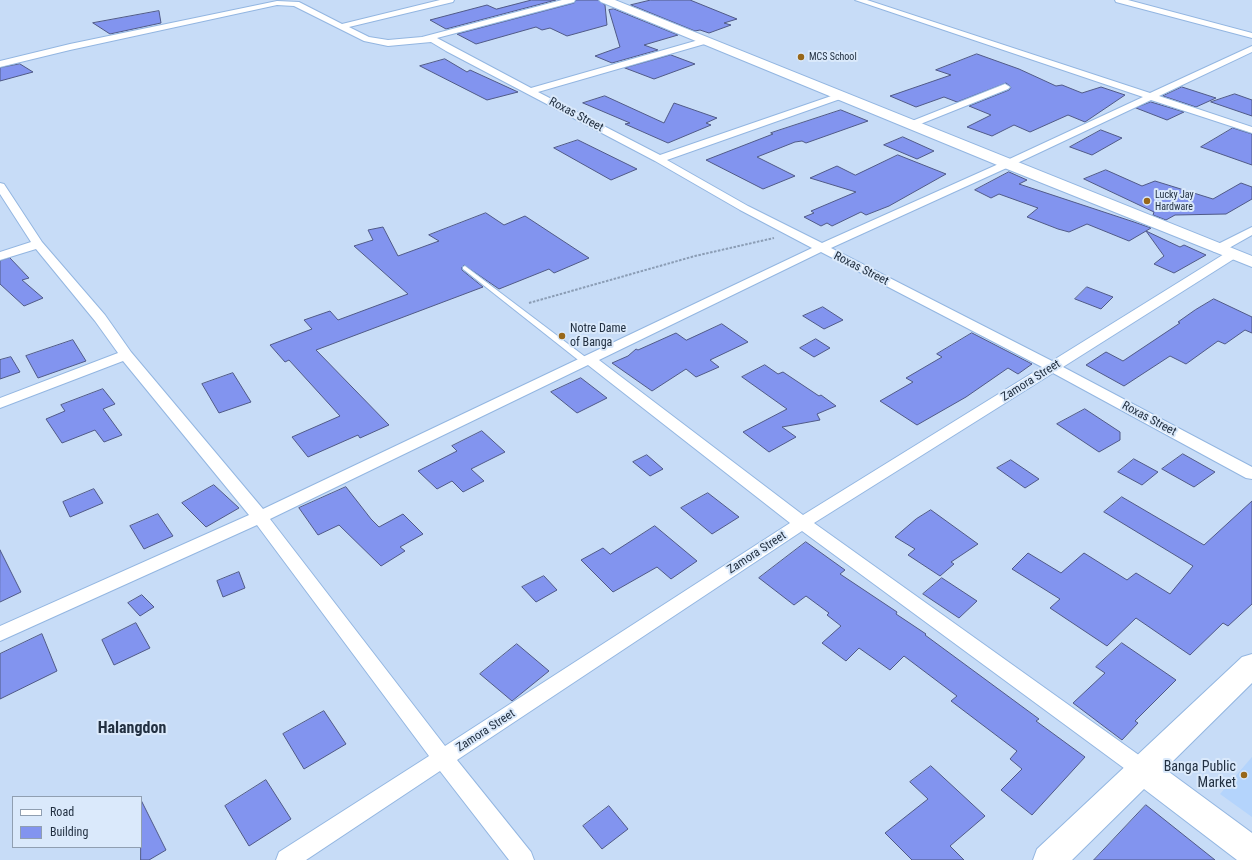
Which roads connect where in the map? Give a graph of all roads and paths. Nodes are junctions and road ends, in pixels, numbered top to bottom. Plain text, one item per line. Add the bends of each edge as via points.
1 (450, 0) edge
2 (571, 0) edge
3 (605, 0) edge
4 (1119, 0) edge
5 (867, 1) edge
6 (290, 2) edge
7 (342, 26) junction
8 (1252, 36) edge
9 (426, 38) junction
10 (705, 41) junction
11 (1252, 49) edge
12 (0, 64) edge
13 (1005, 87) dead end
14 (531, 91) junction
15 (840, 96) junction
16 (1153, 97) junction
17 (910, 125) junction
18 (1252, 130) edge
19 (659, 159) junction
20 (1007, 164) junction
21 (0, 186) edge
22 (1252, 230) edge
23 (794, 234) junction
24 (38, 244) junction
25 (821, 248) junction
26 (1226, 251) junction
27 (0, 256) edge
28 (1252, 262) edge
29 (465, 268) dead end
30 (516, 307) junction
31 (126, 355) junction
32 (587, 360) junction
33 (1053, 368) junction
34 (0, 404) edge
35 (1252, 474) edge
36 (260, 517) junction
37 (802, 523) junction
38 (0, 634) edge
39 (1252, 664) edge
40 (443, 759) junction
41 (1143, 770) junction
42 (1252, 852) edge
43 (287, 860) edge
44 (524, 860) edge
45 (1050, 860) edge

1 - 7 street
2 - 9 street
3 - 10 main road
4 - 8 street
5 - 16 street
6 - 7 street
6 - 12 street via 262,5
7 - 9 street via 367,39 383,43
9 - 14 street, Roxas Street via 434,39
10 - 14 street
10 - 15 main road
11 - 16 street
13 - 17 street
14 - 19 street, Roxas Street
15 - 17 main road
15 - 19 street
16 - 18 street
16 - 20 street
17 - 20 main road
19 - 23 street, Roxas Street
20 - 25 street
20 - 26 main road
21 - 24 street
22 - 26 street, Zamora Street
23 - 25 street, Roxas Street
23 - 30 path via 695,256
24 - 27 street
24 - 31 street via 100,318
25 - 32 street
25 - 33 street, Roxas Street
26 - 28 main road
26 - 33 street, Zamora Street
29 - 30 lane
30 - 32 lane
31 - 34 street
31 - 36 street
32 - 36 street
32 - 37 street
33 - 35 street, Roxas Street
33 - 37 street, Zamora Street
36 - 38 street
36 - 40 street
37 - 40 street, Zamora Street
37 - 41 street
39 - 41 main road
40 - 43 street, Zamora Street
40 - 44 street
41 - 42 main road
41 - 45 main road

